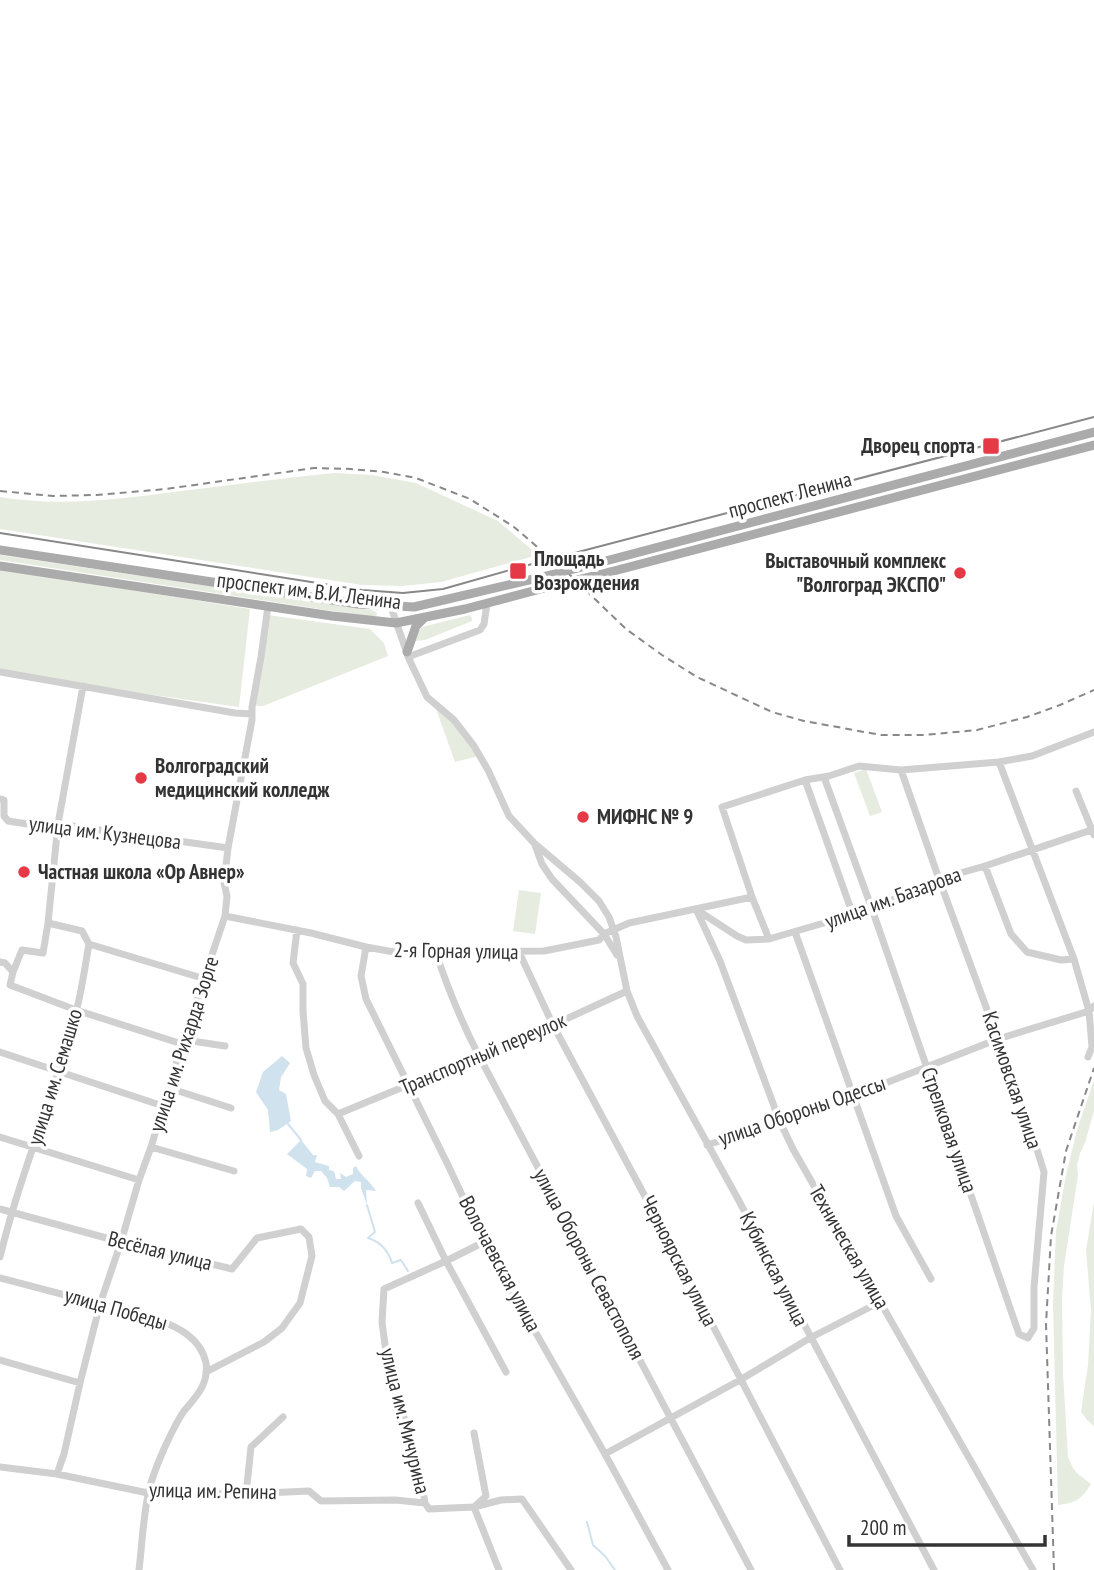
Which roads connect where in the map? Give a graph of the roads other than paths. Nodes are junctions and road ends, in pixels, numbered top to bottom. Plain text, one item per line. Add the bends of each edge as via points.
1 (1094, 432) edge
2 (1094, 445) edge
3 (1030, 449) junction
4 (1034, 461) junction
5 (0, 550) edge
6 (598, 563) joint
7 (0, 566) edge
8 (610, 572) joint
9 (487, 603) junction
10 (268, 606) junction
11 (391, 607) junction
12 (424, 618) junction
13 (396, 622) junction
14 (408, 654) junction
15 (0, 672) edge
16 (83, 686) junction
17 (253, 714) junction
18 (1094, 732) edge
19 (999, 762) junction
20 (901, 770) junction
21 (824, 777) junction
22 (805, 780) junction
23 (1076, 791) dead end
24 (0, 799) edge
25 (58, 824) junction
26 (1093, 831) edge
27 (534, 843) junction
28 (228, 848) junction
29 (1032, 850) junction
30 (985, 866) junction
31 (939, 879) junction
32 (752, 897) junction
33 (696, 909) junction
34 (872, 909) junction
35 (853, 915) junction
36 (225, 916) junction
37 (48, 923) junction
38 (297, 930) junction
39 (614, 930) junction
40 (795, 932) junction
41 (604, 934) junction
42 (769, 939) junction
43 (89, 944) junction
44 (366, 947) junction
45 (519, 952) junction
46 (436, 953) junction
47 (1073, 959) junction
48 (0, 962) edge
49 (622, 965) junction
50 (13, 972) junction
51 (205, 979) junction
52 (627, 991) junction
53 (1091, 1009) edge
54 (76, 1010) junction
55 (553, 1025) junction
56 (998, 1039) junction
57 (182, 1044) junction
58 (225, 1046) dead end
59 (0, 1052) edge
60 (479, 1056) junction
61 (1088, 1058) dead end
62 (926, 1066) junction
63 (58, 1072) junction
64 (409, 1085) junction
65 (169, 1088) junction
66 (855, 1095) junction
67 (163, 1106) junction
68 (231, 1108) dead end
69 (338, 1114) junction
70 (780, 1122) junction
71 (0, 1137) edge
72 (707, 1144) junction
73 (34, 1147) junction
74 (151, 1147) junction
75 (359, 1156) dead end
76 (234, 1171) dead end
77 (139, 1180) junction
78 (418, 1203) dead end
79 (0, 1209) edge
80 (11, 1213) junction
81 (121, 1242) junction
82 (484, 1242) junction
83 (0, 1257) edge
84 (446, 1261) junction
85 (0, 1278) edge
86 (931, 1279) dead end
87 (1034, 1287) joint
88 (880, 1302) junction
89 (100, 1304) junction
90 (810, 1339) junction
91 (0, 1360) edge
92 (206, 1372) junction
93 (506, 1372) dead end
94 (740, 1380) junction
95 (80, 1383) junction
96 (283, 1417) dead end
97 (671, 1418) junction
98 (474, 1433) dead end
99 (605, 1454) junction
100 (0, 1467) edge
101 (57, 1474) junction
102 (148, 1493) junction
103 (246, 1494) junction
104 (427, 1506) junction
105 (474, 1507) junction
106 (139, 1570) edge
107 (499, 1570) edge
108 (571, 1570) edge
109 (668, 1570) edge
110 (751, 1570) edge
111 (840, 1570) edge
112 (934, 1570) edge
113 (1032, 1570) edge

1 - 3 main road, проспект Ленина
2 - 4 main road, проспект Ленина
3 - 4 main road
3 - 6 main road, проспект Ленина
4 - 8 main road, проспект Ленина
5 - 11 main road, проспект им. В.И. Ленина
6 - 11 main road, проспект им. В.И. Ленина, bridge via 414,607
7 - 10 main road, проспект им. В.И. Ленина
8 - 9 main road, проспект им. В.И. Ленина, bridge
9 - 12 main road, проспект им. В.И. Ленина
9 - 14 street via 480,630
10 - 13 main road, проспект им. В.И. Ленина
10 - 17 street, улица им. Рихарда Зорге
11 - 13 street, Кубинская улица
12 - 13 main road, проспект им. В.И. Ленина
12 - 14 main road via 416,626
13 - 14 street, Кубинская улица
14 - 27 street, Кубинская улица via 427,697 470,739 509,816
15 - 16 street
16 - 17 street
16 - 25 street
17 - 28 street, улица им. Рихарда Зорге
18 - 19 street via 1032,756
19 - 20 street
19 - 29 street
20 - 21 street via 859,766
20 - 31 street, Касимовская улица
21 - 22 street
21 - 34 street, Стрелковая улица
22 - 32 street via 722,807
22 - 35 street
23 - 26 street
24 - 25 street, улица им. Кузнецова via 8,821 47,827
25 - 28 street, улица им. Кузнецова
25 - 37 street
26 - 29 street, улица им. Базарова
27 - 39 street, Кубинская улица via 599,901
27 - 41 street, Кубинская улица via 552,878
28 - 36 street, улица им. Рихарда Зорге
29 - 30 street, улица им. Базарова
29 - 47 street
30 - 31 street, улица им. Базарова
30 - 47 street via 1011,934 1027,952
31 - 34 street, улица им. Базарова
31 - 56 street, Касимовская улица
32 - 33 street
32 - 42 street
33 - 39 street
33 - 42 street, улица им. Базарова via 746,940
33 - 70 street, Техническая улица
34 - 35 street, улица им. Базарова
34 - 62 street, Стрелковая улица
35 - 40 street, улица им. Базарова
36 - 38 street, 2-я Горная улица
36 - 51 street, улица им. Рихарда Зорге
37 - 43 street via 82,931
37 - 50 street via 43,953 22,950
38 - 44 street, 2-я Горная улица
38 - 69 street via 293,963 303,984 306,1048 326,1101
39 - 41 street, 2-я Горная улица
39 - 49 street, Кубинская улица
40 - 42 street, улица им. Базарова
40 - 66 street
41 - 45 street, 2-я Горная улица via 599,940 576,946
41 - 49 street, Кубинская улица
43 - 51 street
43 - 54 street, улица им. Семашко
44 - 46 street, 2-я Горная улица
44 - 64 street, Волочаевская улица via 361,976 364,993
45 - 46 street, 2-я Горная улица
45 - 55 street, Черноярская улица
46 - 60 street, улица Обороны Севастополя
47 - 53 street
48 - 50 street
49 - 52 street, Кубинская улица
50 - 54 street via 10,985
51 - 57 street, улица им. Рихарда Зорге
52 - 55 street, Транспортный переулок
52 - 72 street, Кубинская улица
53 - 56 street, улица Обороны Одессы
53 - 61 street
54 - 57 street
54 - 63 street, улица им. Семашко
55 - 60 street, Транспортный переулок
55 - 94 street, Черноярская улица
56 - 62 street, улица Обороны Одессы
56 - 87 street, Касимовская улица via 1044,1172
57 - 58 street
57 - 65 street, улица им. Рихарда Зорге
59 - 63 street
60 - 64 street, Транспортный переулок
60 - 97 street, улица Обороны Севастополя
62 - 66 street, улица Обороны Одессы
62 - 87 street, Стрелковая улица via 1019,1334 1028,1338 1034,1328
63 - 67 street
63 - 73 street, улица им. Семашко
64 - 69 street, Транспортный переулок
64 - 82 street, Волочаевская улица
65 - 67 street, улица им. Рихарда Зорге
65 - 68 street
66 - 70 street, улица Обороны Одессы
66 - 86 street via 897,1216
67 - 74 street, улица им. Рихарда Зорге
69 - 75 street
70 - 72 street, улица Обороны Одессы
70 - 88 street, Техническая улица
71 - 73 street
72 - 90 street, Кубинская улица
73 - 77 street
73 - 80 street, улица им. Семашко
74 - 76 street
74 - 77 street, улица им. Рихарда Зорге
77 - 81 street, улица им. Рихарда Зорге
78 - 84 street
79 - 80 street, Весёлая улица
80 - 81 street, Весёлая улица
80 - 83 street, улица им. Семашко
81 - 89 street, улица им. Рихарда Зорге
81 - 92 street, Весёлая улица via 232,1269 257,1238 301,1229 309,1237 312,1256 300,1303 282,1328
82 - 84 street
82 - 99 street, Волочаевская улица
84 - 93 street
84 - 104 street, улица им. Мичурина via 384,1289 382,1322 388,1367
85 - 89 street, улица Победы
88 - 90 street
88 - 113 street, Техническая улица
89 - 92 street, улица Победы via 178,1327 194,1339
89 - 95 street, улица им. Рихарда Зорге
90 - 94 street
90 - 112 street, Кубинская улица
91 - 95 street
92 - 102 street via 201,1390 170,1436
94 - 97 street
94 - 111 street, Черноярская улица
95 - 101 street, улица им. Рихарда Зорге
96 - 103 street via 251,1447
97 - 99 street
97 - 110 street, улица Обороны Севастополя
98 - 105 street via 486,1496
99 - 109 street, Волочаевская улица
100 - 101 street, улица им. Репина
101 - 102 street, улица им. Репина
102 - 103 street, улица им. Репина
102 - 106 street
103 - 104 street, улица им. Репина via 309,1491 321,1501 395,1500
104 - 105 street, улица им. Репина
105 - 107 street
105 - 108 street, улица им. Репина via 522,1499

